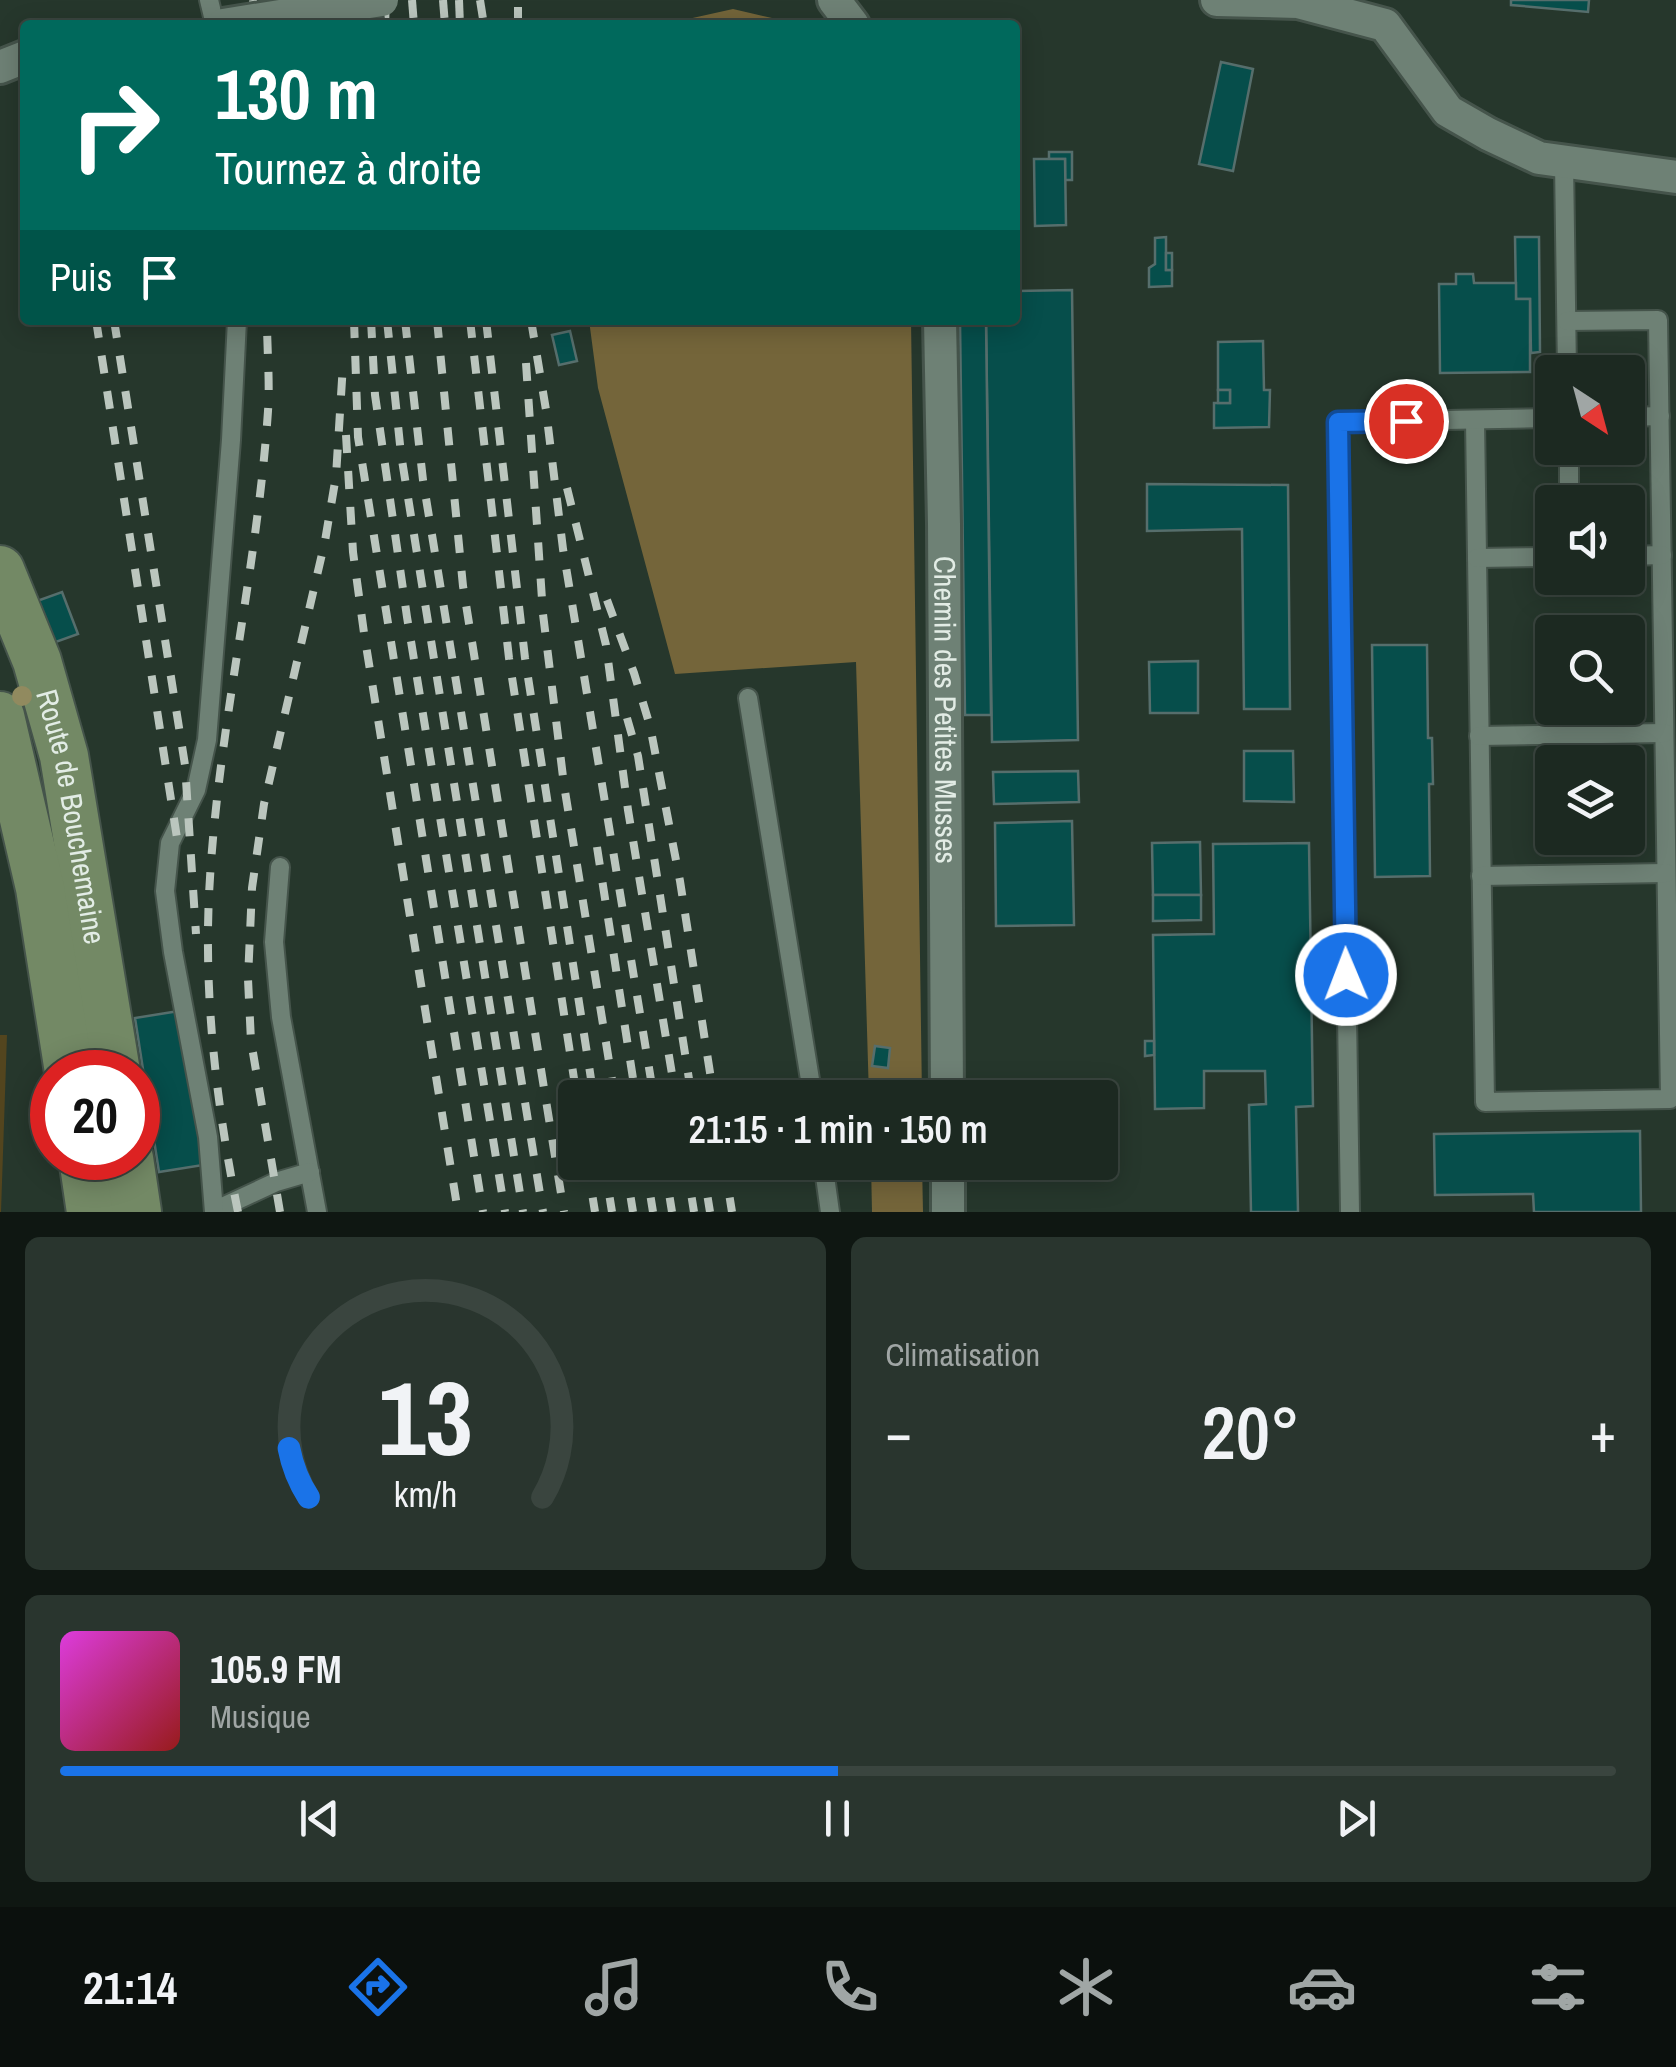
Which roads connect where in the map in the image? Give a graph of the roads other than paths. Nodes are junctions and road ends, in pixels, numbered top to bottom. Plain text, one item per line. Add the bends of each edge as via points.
1 (382, 0) edge
2 (834, 0) edge
3 (1217, 0) edge
4 (1386, 12) edge
5 (252, 20) edge
6 (849, 20) edge
7 (1564, 162) junction
8 (1676, 177) edge
9 (1567, 321) junction
10 (237, 325) edge
11 (940, 325) edge
12 (1568, 355) edge
13 (1645, 416) edge
14 (1660, 416) junction
15 (1535, 418) edge
16 (1474, 420) junction
17 (1662, 555) junction
18 (1645, 556) edge
19 (1535, 557) edge
20 (1477, 558) junction
21 (0, 570) edge
22 (748, 698) dead end
23 (0, 716) edge
24 (1664, 733) junction
25 (1479, 736) junction
26 (280, 866) dead end
27 (1666, 873) junction
28 (1482, 876) junction
29 (66, 1050) edge
30 (112, 1050) edge
31 (810, 1080) edge
32 (948, 1080) edge
33 (310, 1172) junction
34 (86, 1180) edge
35 (132, 1180) edge
36 (826, 1180) edge
37 (948, 1180) edge
38 (214, 1211) edge
39 (91, 1212) edge
40 (137, 1212) edge
41 (317, 1212) edge
42 (830, 1212) edge
43 (948, 1212) edge
44 (1350, 1212) edge

1 - 5 street, bridge
2 - 6 street
3 - 4 street
4 - 7 street via 1448,111 1538,158
7 - 8 street
7 - 9 lane
9 - 12 lane
9 - 14 lane via 1658,320
10 - 38 lane via 207,740 165,874
11 - 32 street, Chemin des Petites Musses
13 - 14 lane
14 - 17 lane
15 - 16 lane
16 - 20 lane
16 - 44 lane via 1338,422
17 - 18 lane
17 - 24 lane
19 - 20 lane
20 - 25 lane
21 - 30 street, Route de Bouchemaine via 37,661 64,756
22 - 31 lane
23 - 29 street, Route de Bouchemaine via 40,888
24 - 25 lane
24 - 27 lane
25 - 28 lane
26 - 33 lane via 274,942 281,1016
27 - 28 lane
27 - 28 lane via 1670,1099 1503,1102 1485,1102
33 - 38 lane
33 - 41 lane
34 - 39 street
35 - 40 street
36 - 42 lane
37 - 43 street

